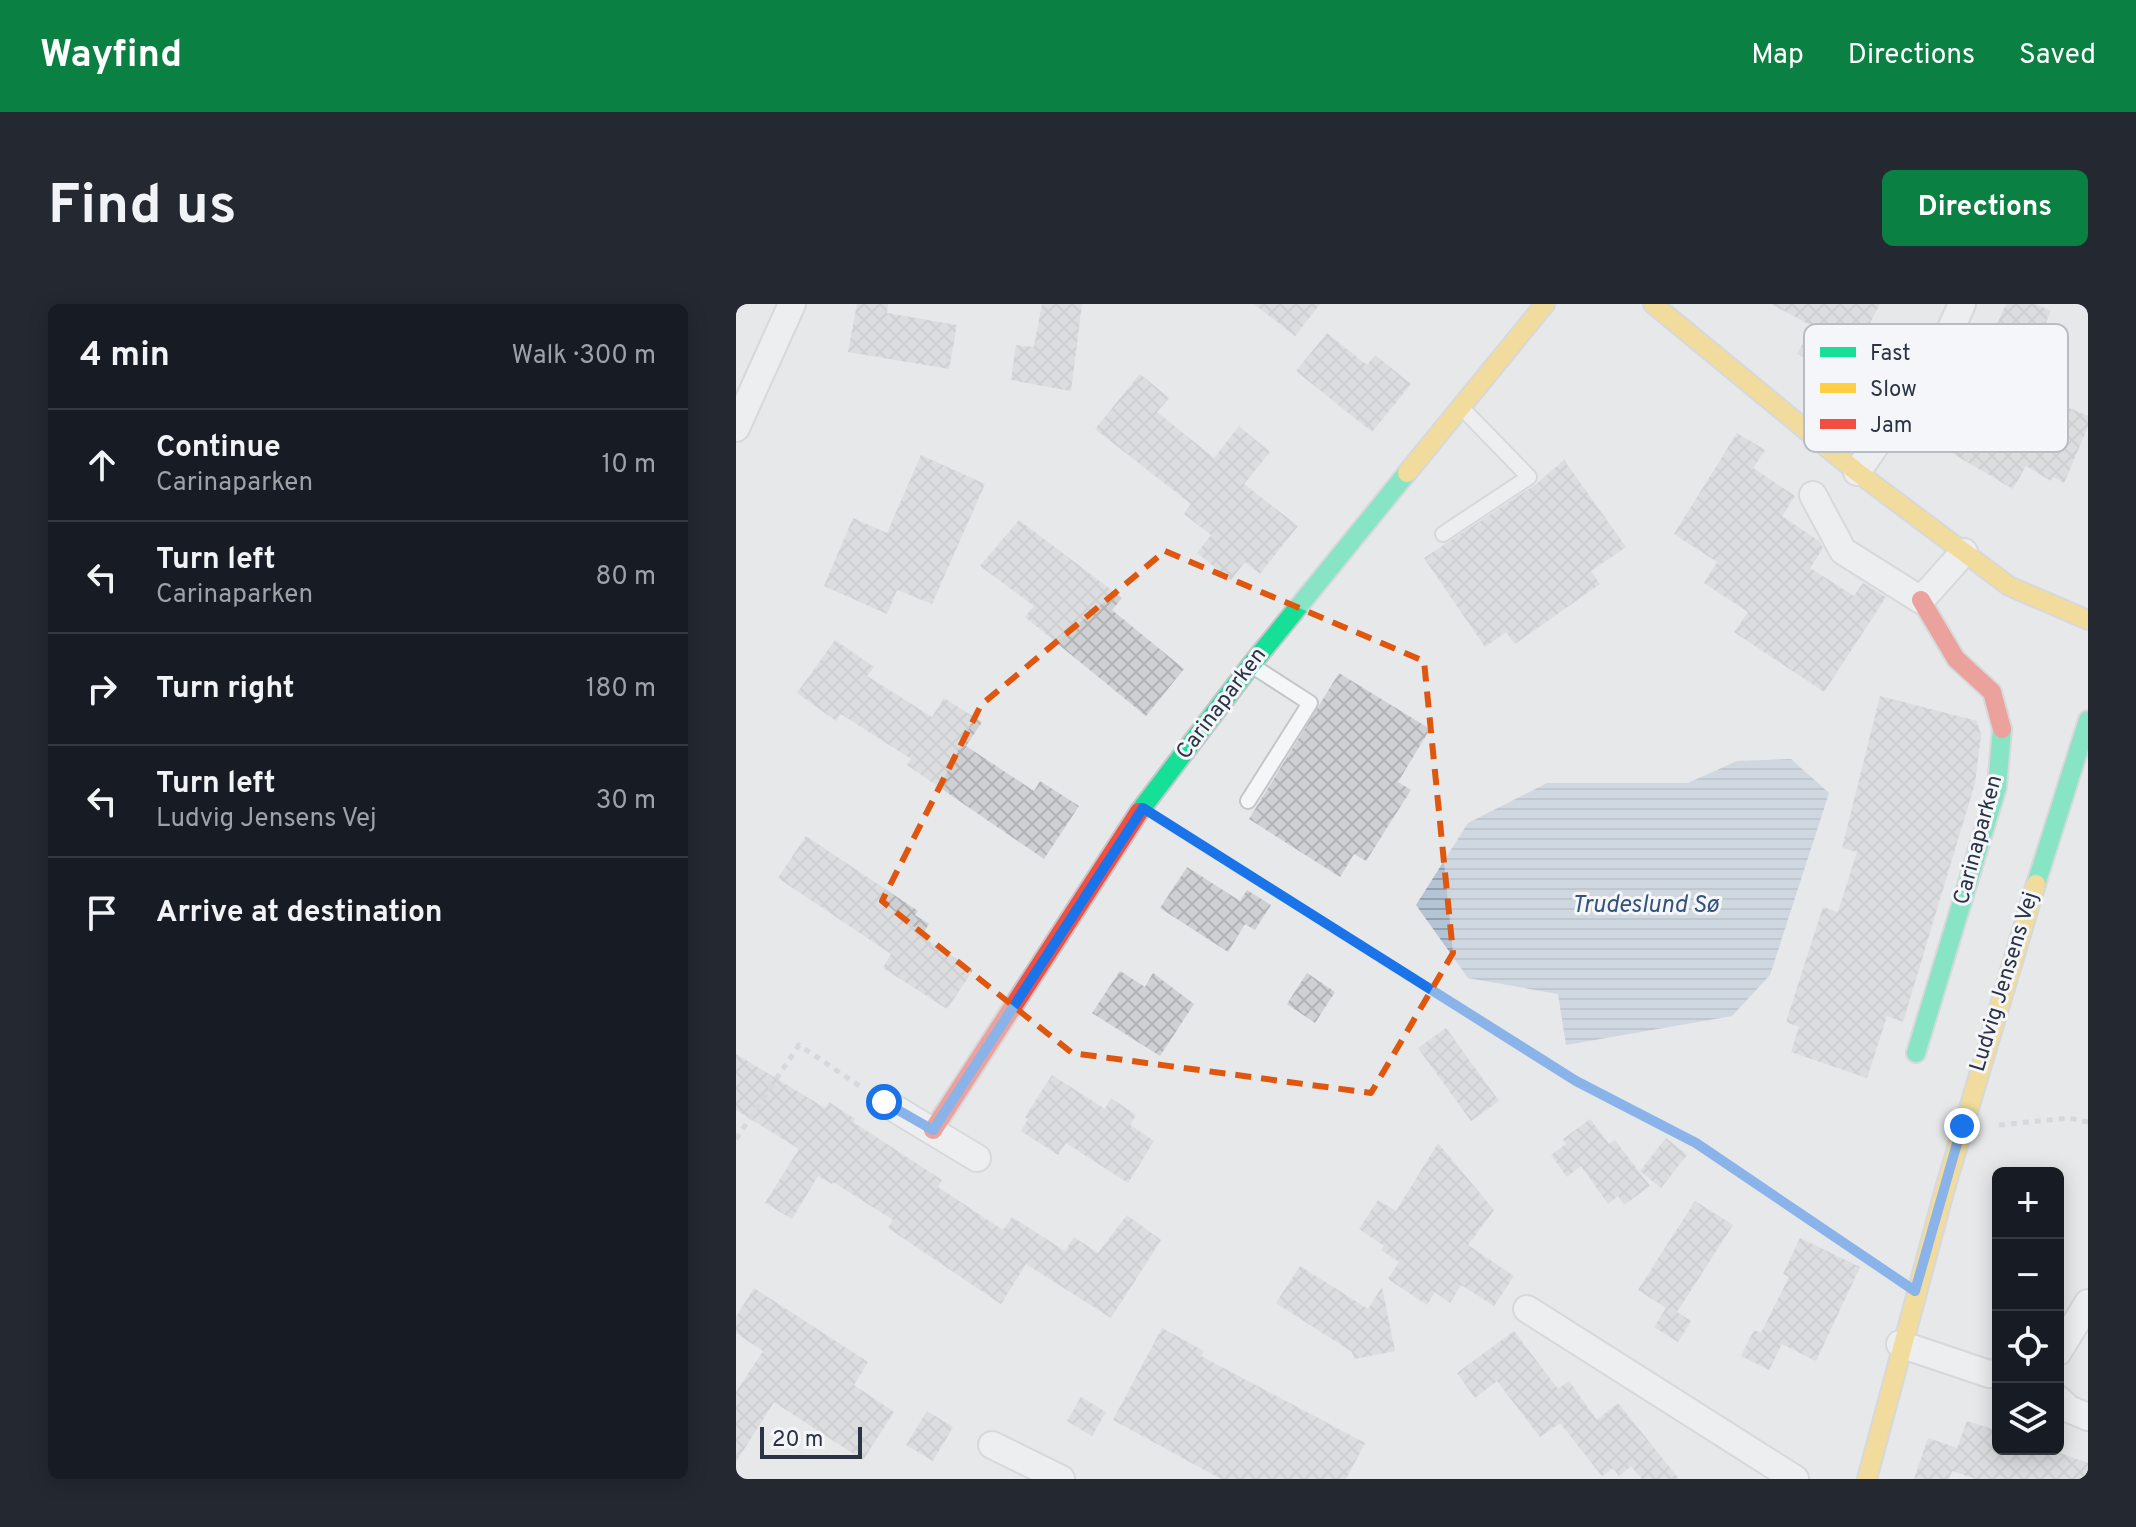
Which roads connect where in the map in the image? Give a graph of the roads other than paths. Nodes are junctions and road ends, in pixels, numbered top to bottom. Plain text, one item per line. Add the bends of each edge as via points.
1 (792, 304) edge
2 (1545, 304) edge
3 (1653, 304) edge
4 (1962, 304) edge
5 (1953, 324) edge
6 (1462, 408) junction
7 (736, 428) edge
8 (1804, 428) edge
9 (1833, 452) edge
10 (1871, 452) edge
11 (1857, 472) junction
12 (1813, 495) dead end
13 (1443, 534) dead end
14 (1964, 552) junction
15 (1921, 600) junction
16 (2088, 620) edge
17 (1251, 665) junction
18 (2088, 720) edge
19 (1248, 801) dead end
20 (1916, 1053) dead end
21 (884, 1102) road end
22 (933, 1130) junction
23 (977, 1158) dead end
24 (2088, 1303) edge
25 (1527, 1309) dead end
26 (2064, 1342) edge
27 (1900, 1344) junction
28 (1992, 1374) edge
29 (2064, 1404) edge
30 (2088, 1417) edge
31 (992, 1445) dead end
32 (1061, 1479) edge
33 (1795, 1479) edge
34 (1867, 1479) edge

1 - 7 street
2 - 6 street, Carinaparken
3 - 8 street
4 - 5 street
6 - 13 lane via 1529,477
6 - 17 street, Carinaparken
9 - 11 street
10 - 11 street
11 - 14 street
12 - 15 street, Carinaparken via 1843,551
14 - 15 street
14 - 16 street via 2009,586
15 - 20 street, Carinaparken via 1956,659 1992,692 2003,733 1997,787
17 - 19 lane via 1310,703
17 - 22 street, Carinaparken via 1143,808
18 - 27 street, Ludvig Jensens Vej
21 - 22 street
22 - 23 street
24 - 26 street
25 - 33 street
27 - 28 street
27 - 34 street, Ludvig Jensens Vej
29 - 30 street
31 - 32 street

